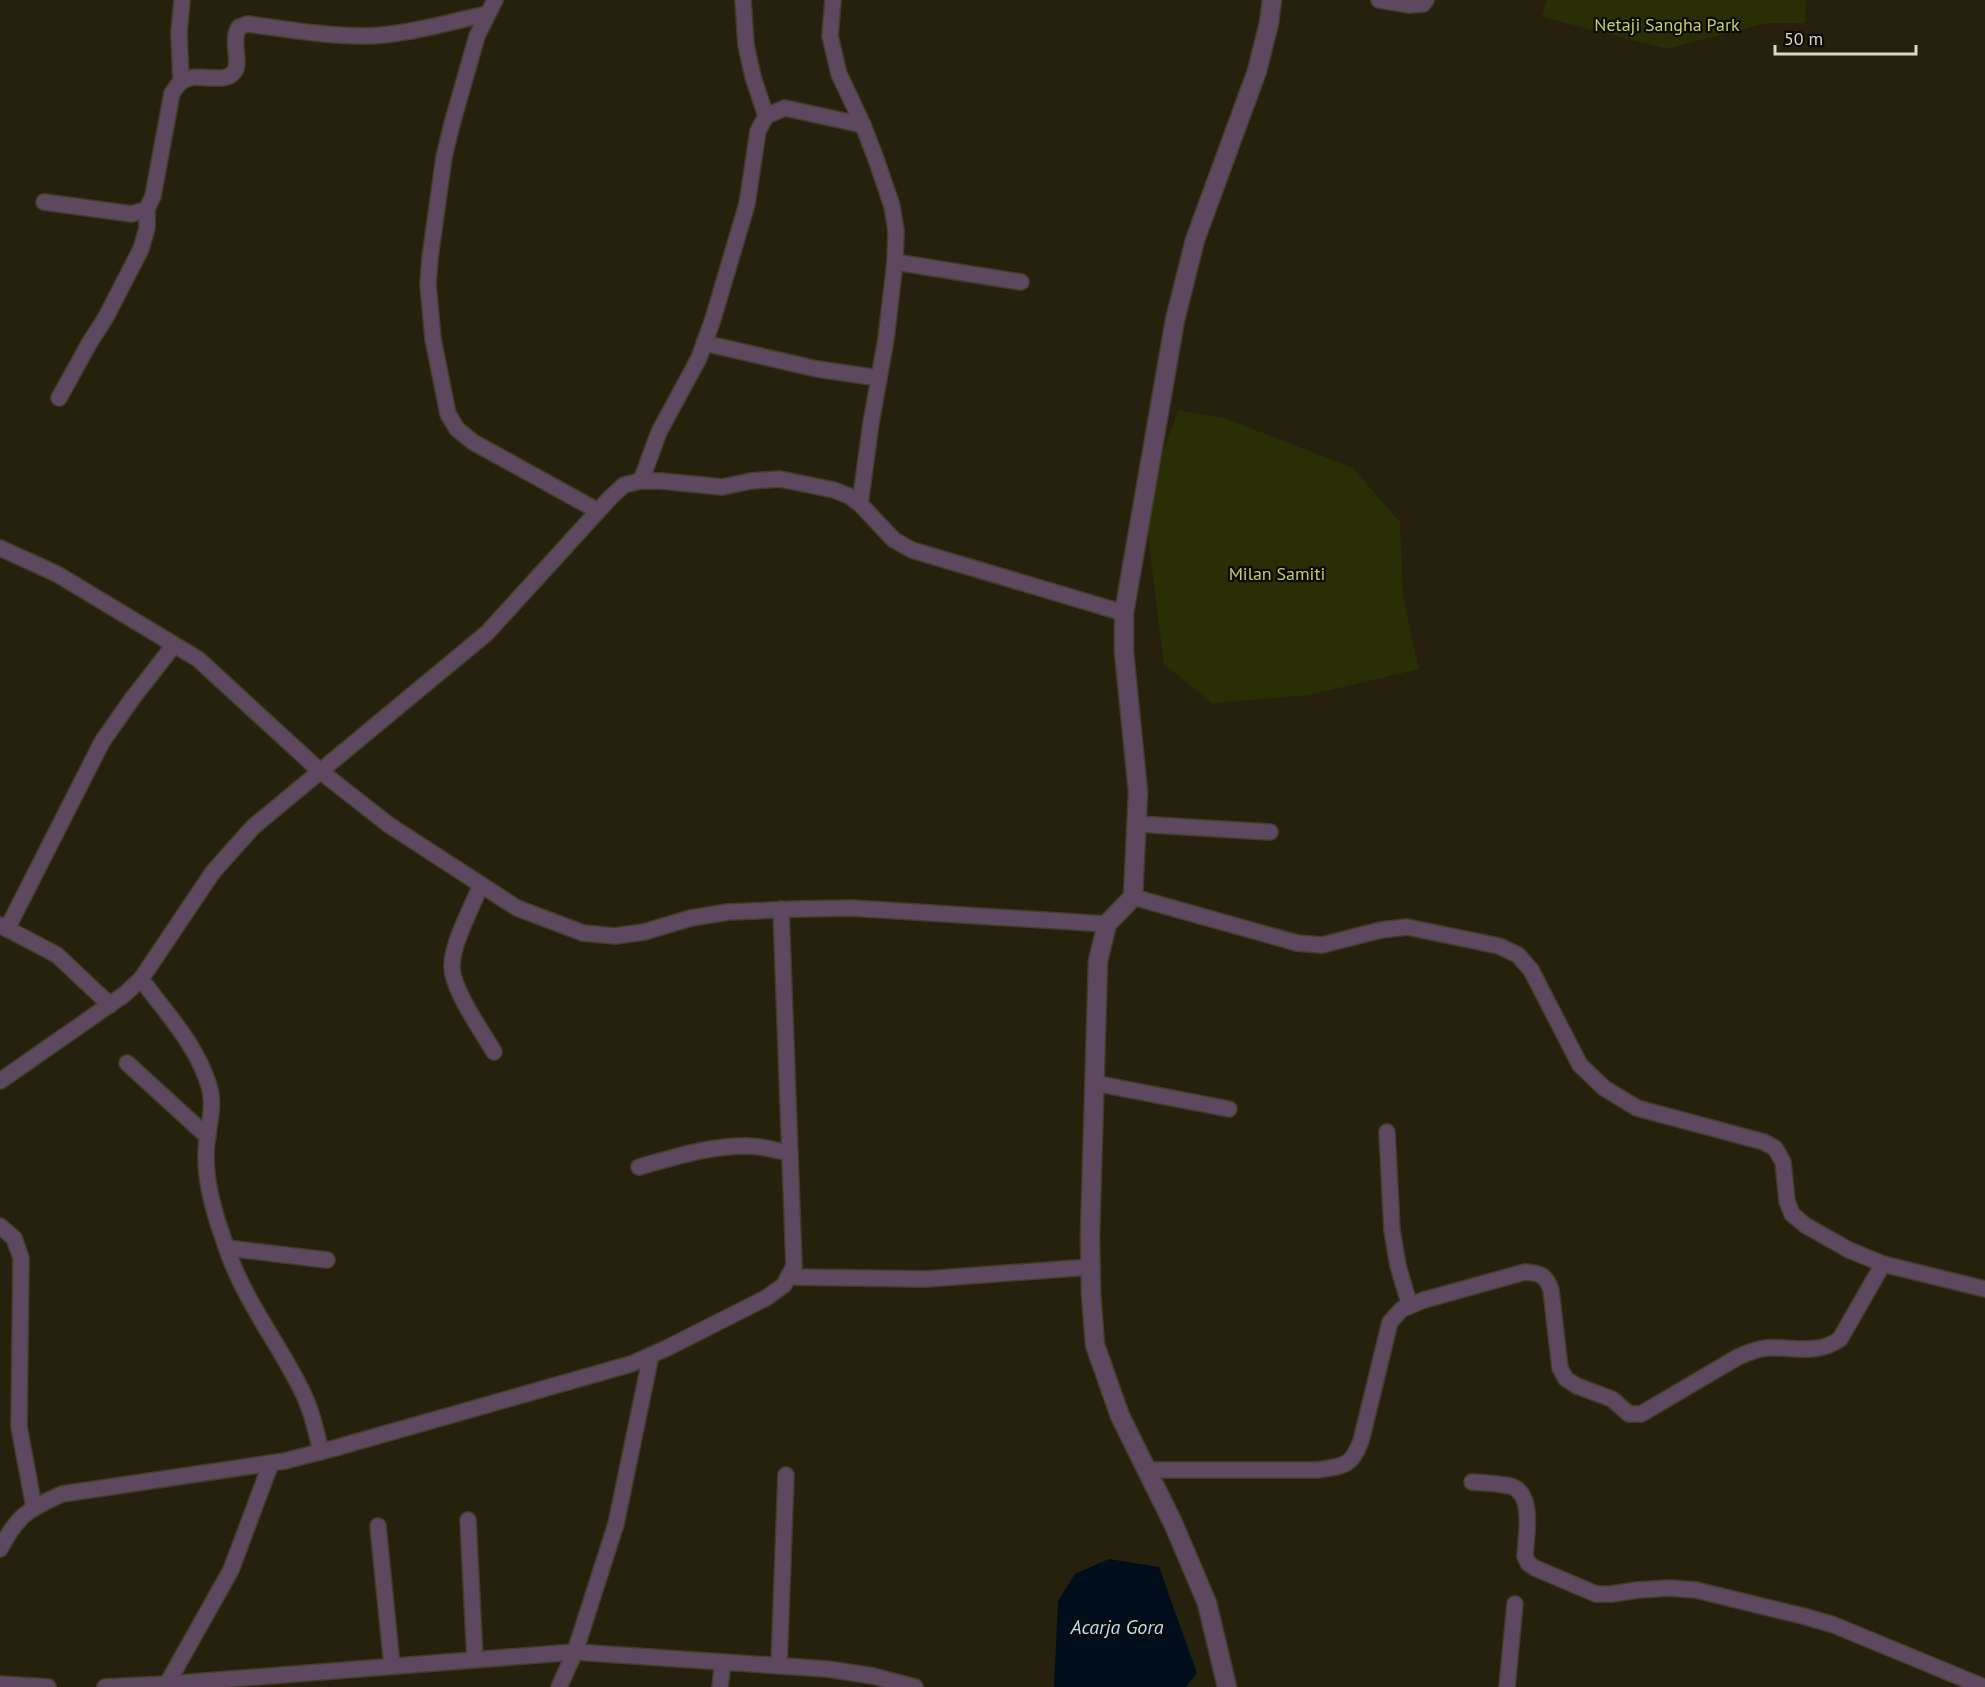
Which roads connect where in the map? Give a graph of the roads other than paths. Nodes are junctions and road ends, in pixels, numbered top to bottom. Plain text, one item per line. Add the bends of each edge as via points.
1 (182, 0) edge
2 (495, 0) edge
3 (743, 0) edge
4 (833, 0) edge
5 (1272, 0) edge
6 (1379, 0) edge
7 (1426, 0) edge
8 (487, 14) junction
9 (181, 82) junction
10 (766, 116) junction
11 (863, 125) junction
12 (44, 202) dead end
13 (147, 209) junction
14 (895, 262) junction
15 (1021, 282) dead end
16 (704, 343) junction
17 (879, 378) junction
18 (59, 398) dead end
19 (641, 481) junction
20 (860, 504) junction
21 (598, 511) junction
22 (0, 548) edge
23 (1124, 613) junction
24 (174, 645) junction
25 (320, 771) junction
26 (1137, 824) junction
27 (1270, 832) dead end
28 (481, 885) junction
29 (1133, 897) junction
30 (781, 909) junction
31 (1107, 924) junction
32 (4, 927) edge
33 (141, 980) junction
34 (110, 1005) junction
35 (494, 1052) dead end
36 (127, 1063) dead end
37 (0, 1081) edge
38 (1094, 1083) junction
39 (1229, 1108) dead end
40 (1387, 1132) dead end
41 (208, 1137) junction
42 (790, 1153) junction
43 (639, 1167) dead end
44 (0, 1226) edge
45 (227, 1248) junction
46 (327, 1260) dead end
47 (1883, 1264) junction
48 (1091, 1268) junction
49 (788, 1277) junction
50 (1985, 1289) edge
51 (1410, 1306) junction
52 (651, 1355) junction
53 (321, 1452) junction
54 (271, 1463) junction
55 (1147, 1470) junction
56 (786, 1475) dead end
57 (1472, 1482) dead end
58 (34, 1507) junction
59 (468, 1520) dead end
60 (378, 1526) dead end
61 (0, 1549) edge
62 (1515, 1604) dead end
63 (575, 1652) junction
64 (475, 1659) junction
65 (723, 1662) junction
66 (392, 1666) junction
67 (780, 1666) junction
68 (0, 1684) edge
69 (167, 1684) junction
70 (48, 1687) edge
71 (105, 1687) edge
72 (559, 1687) edge
73 (720, 1687) edge
74 (915, 1687) edge
75 (1227, 1687) edge
76 (1506, 1687) edge
77 (1984, 1687) edge

1 - 9 street
2 - 8 street
3 - 10 street via 746,45
4 - 11 street via 830,36 839,74
5 - 23 street via 1257,71 1195,240 1178,309
6 - 7 street via 1410,5
8 - 9 street via 366,36 248,24 238,27 235,34 234,74 226,78 192,77
8 - 21 street via 477,36 444,157 430,258 431,327 448,414 457,429 473,442
9 - 13 street via 172,93 153,196
10 - 11 street via 785,108
10 - 16 street via 758,131 747,204
11 - 14 street via 892,206
12 - 13 street via 132,214
13 - 18 street via 141,249
14 - 15 street
14 - 17 street
16 - 17 street via 817,369
16 - 19 street via 659,432
17 - 20 street
19 - 20 street via 722,487 780,479 834,490
19 - 21 street via 624,485
20 - 23 street via 894,540 912,550
21 - 25 street via 487,633
22 - 24 street via 57,574
23 - 26 street
24 - 25 street via 198,659
24 - 32 street via 102,742
25 - 28 street via 389,825
25 - 33 street via 253,827 213,872
26 - 27 street
26 - 29 street
28 - 30 street via 517,908 583,933 615,936 691,918
28 - 35 street via 452,964 454,983
29 - 31 street
29 - 47 street via 1297,943 1322,945 1407,927 1499,946 1518,955 1532,970 1580,1065 1604,1088 1637,1108 1775,1148 1783,1162 1792,1214 1849,1250
30 - 31 street via 851,908
30 - 42 street
31 - 38 street via 1098,961
32 - 34 street via 57,955
33 - 34 street
33 - 41 street via 200,1062 210,1088
34 - 37 street
36 - 41 street
38 - 39 street
38 - 48 street
40 - 51 street via 1392,1230
41 - 45 street via 210,1194
42 - 43 street via 751,1145 724,1147
42 - 49 street via 794,1266
44 - 58 street via 14,1238 21,1258 19,1427
45 - 46 street
45 - 53 street via 244,1288 301,1388
47 - 50 street
47 - 51 street via 1840,1339 1830,1346 1752,1351 1641,1414 1629,1414 1612,1399 1566,1379 1560,1368 1551,1290 1546,1278 1538,1273 1525,1272
48 - 49 street via 926,1279
48 - 55 street via 1095,1345 1120,1416
49 - 52 street via 784,1285 766,1298
51 - 55 street via 1390,1322 1361,1441 1355,1456 1343,1466 1316,1470
52 - 53 street
52 - 63 street via 616,1524
53 - 54 street
54 - 58 street via 62,1494
54 - 69 street via 231,1570
55 - 75 street via 1207,1603
56 - 67 street
57 - 77 street via 1513,1487 1522,1493 1527,1504 1528,1563 1596,1594 1669,1588 1696,1590 1834,1625
58 - 61 street via 13,1525
59 - 64 street
60 - 66 street
62 - 76 street
63 - 64 street
63 - 65 street
63 - 72 street
64 - 66 street
65 - 67 street
65 - 73 street
66 - 69 street
67 - 74 street via 873,1676
68 - 70 street
69 - 71 street

